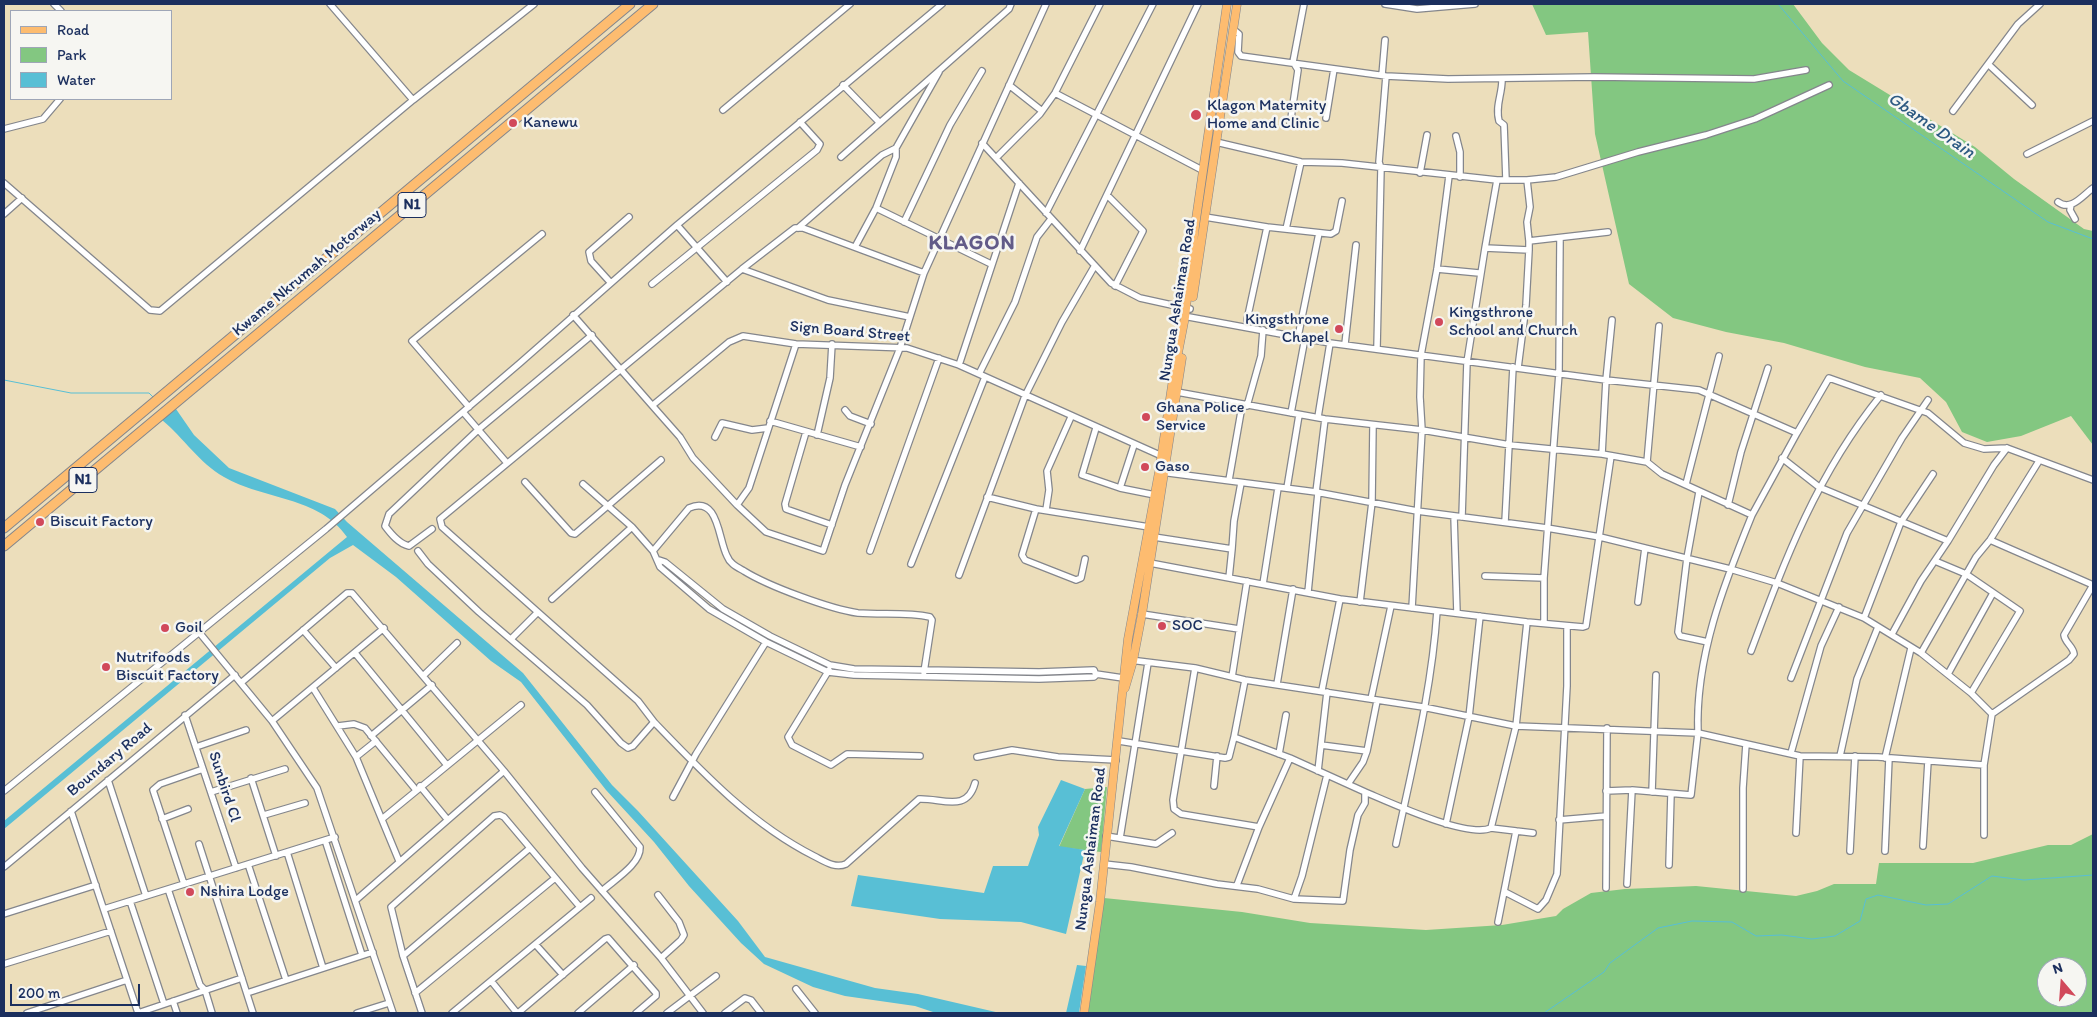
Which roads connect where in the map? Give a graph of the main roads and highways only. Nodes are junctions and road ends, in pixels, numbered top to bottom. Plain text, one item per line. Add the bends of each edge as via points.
1 (630, 4) edge
2 (653, 4) edge
3 (1227, 4) edge
4 (1237, 4) edge
5 (1188, 312) junction
6 (1165, 458) junction
7 (1162, 472) junction
8 (4, 528) edge
9 (4, 546) edge
10 (1129, 660) junction
11 (1125, 688) junction
12 (1084, 1013) edge

1 - 8 highway, Kwame Nkrumah Motorway / N1
2 - 9 highway, Kwame Nkrumah Motorway / N1
3 - 5 main road, Nungua Ashaiman Road via 1202,170
4 - 5 main road, Nungua Ashaiman Road
5 - 6 main road, Nungua Ashaiman Road
5 - 6 main road, Nungua Ashaiman Road via 1173,379
6 - 7 main road, Nungua Ashaiman Road
7 - 10 main road, Nungua Ashaiman Road via 1149,527
7 - 10 main road, Nungua Ashaiman Road via 1142,614
10 - 11 main road, Nungua Ashaiman Road
10 - 11 main road, Nungua Ashaiman Road via 1123,678
11 - 12 main road, Nungua Ashaiman Road

